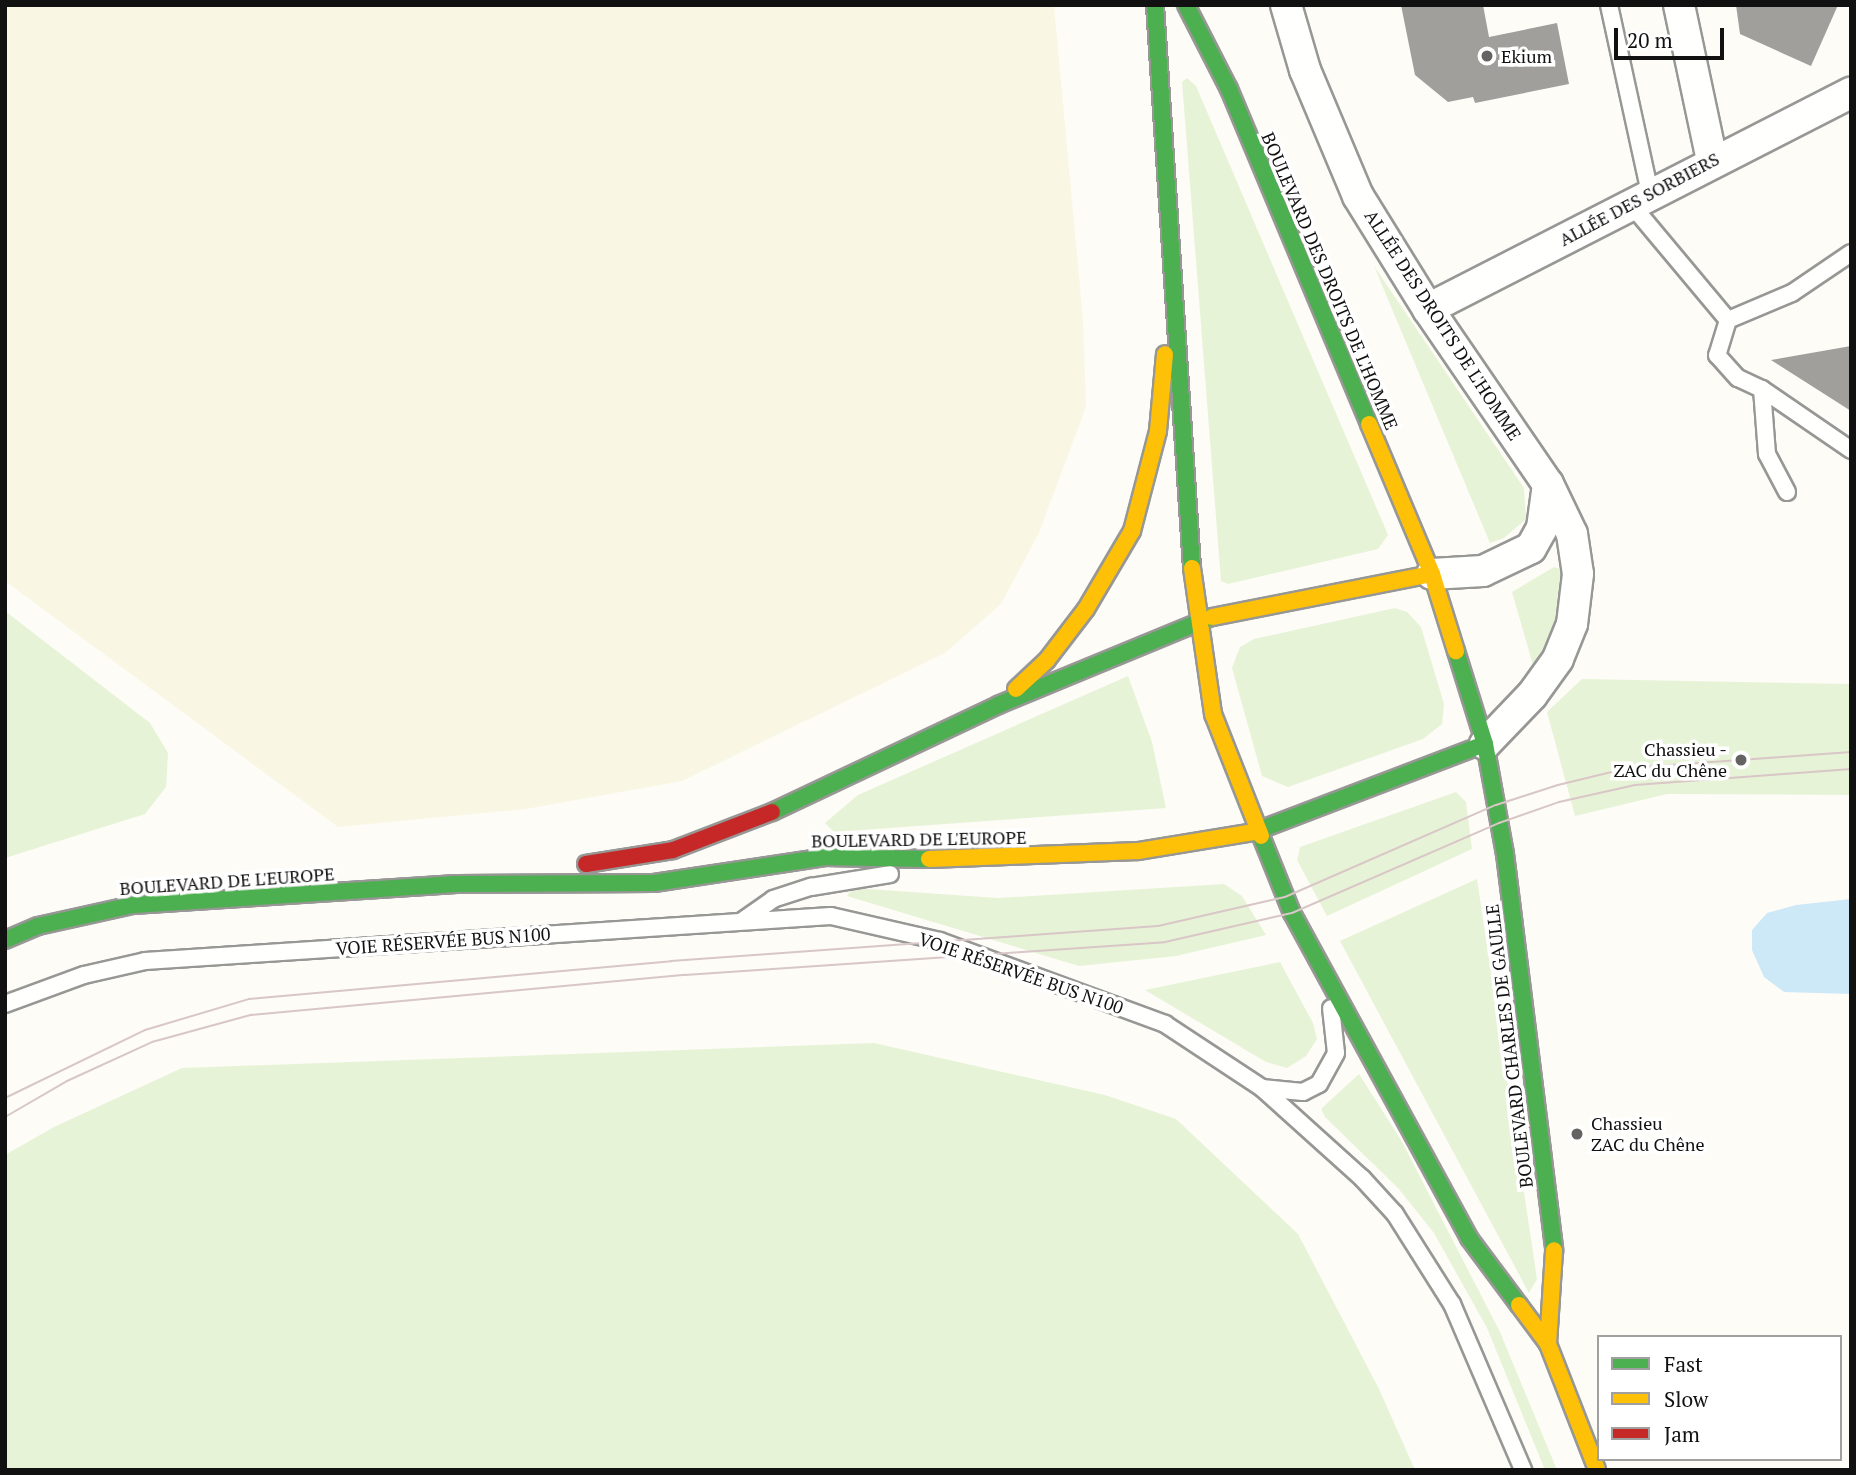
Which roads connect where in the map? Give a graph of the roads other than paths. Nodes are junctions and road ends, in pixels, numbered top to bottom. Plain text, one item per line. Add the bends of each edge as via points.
1 (1155, 5) edge
2 (1186, 5) edge
3 (1286, 5) edge
4 (1609, 5) edge
5 (1679, 5) edge
6 (1851, 93) edge
7 (1712, 160) junction
8 (1640, 198) junction
9 (1851, 253) edge
10 (1171, 293) junction
11 (1428, 309) junction
12 (1728, 320) junction
13 (1762, 389) junction
14 (1851, 450) edge
15 (1548, 484) junction
16 (1787, 492) dead end
17 (1432, 574) junction
18 (1196, 620) junction
19 (999, 705) junction
20 (1485, 744) junction
21 (1257, 831) junction
22 (971, 860) junction
23 (456, 884) junction
24 (741, 921) junction
25 (5, 940) edge
26 (1328, 981) junction
27 (5, 1004) edge
28 (1262, 1088) junction
29 (1548, 1345) junction
30 (1523, 1470) edge
31 (1597, 1470) edge

1 - 10 street
2 - 17 street, BOULEVARD DES DROITS DE L'HOMME via 1229,89
3 - 11 street, ALLÉE DES DROITS DE L'HOMME via 1305,70 1358,196
4 - 8 lane
5 - 7 street
6 - 7 street, ALLÉE DES SORBIERS
7 - 8 street, ALLÉE DES SORBIERS
8 - 11 street, ALLÉE DES SORBIERS
8 - 12 lane
9 - 12 lane via 1792,293
10 - 18 street
10 - 19 street, BOULEVARD DE L'EUROPE via 1158,431 1132,531 1086,610 1047,660
11 - 15 street, ALLÉE DES DROITS DE L'HOMME
12 - 13 lane via 1717,355 1738,378
13 - 14 lane
13 - 16 lane via 1767,454
15 - 17 street via 1542,528 1531,548 1483,571
15 - 20 street, ALLÉE DES DROITS DE L'HOMME via 1572,534 1578,574 1572,624 1545,677
17 - 18 street, BOULEVARD DE L'EUROPE via 1362,584
17 - 20 street, BOULEVARD DES DROITS DE L'HOMME
18 - 19 street, BOULEVARD DE L'EUROPE
18 - 21 street, BOULEVARD CHARLES DE GAULLE via 1213,714
19 - 23 street, BOULEVARD DE L'EUROPE via 748,823 673,850
20 - 21 street, BOULEVARD DE L'EUROPE
20 - 29 street, BOULEVARD CHARLES DE GAULLE via 1505,854 1556,1267
21 - 22 street, BOULEVARD DE L'EUROPE via 1138,851
21 - 26 street, BOULEVARD CHARLES DE GAULLE via 1284,897
22 - 23 street, BOULEVARD DE L'EUROPE via 825,857 654,883
22 - 24 lane via 811,887 773,899
23 - 25 street, BOULEVARD DE L'EUROPE via 133,905 38,926
24 - 27 lane, VOIE RÉSERVÉE BUS N100 via 145,961 84,975
24 - 28 lane, VOIE RÉSERVÉE BUS N100 via 831,916 940,941 1165,1024
26 - 28 lane via 1336,1053 1330,1071 1319,1084 1303,1092
26 - 29 street, BOULEVARD CHARLES DE GAULLE via 1469,1238
28 - 30 lane, VOIE RÉSERVÉE BUS N100 via 1363,1178 1424,1256 1452,1304
29 - 31 street, BOULEVARD CHARLES DE GAULLE

